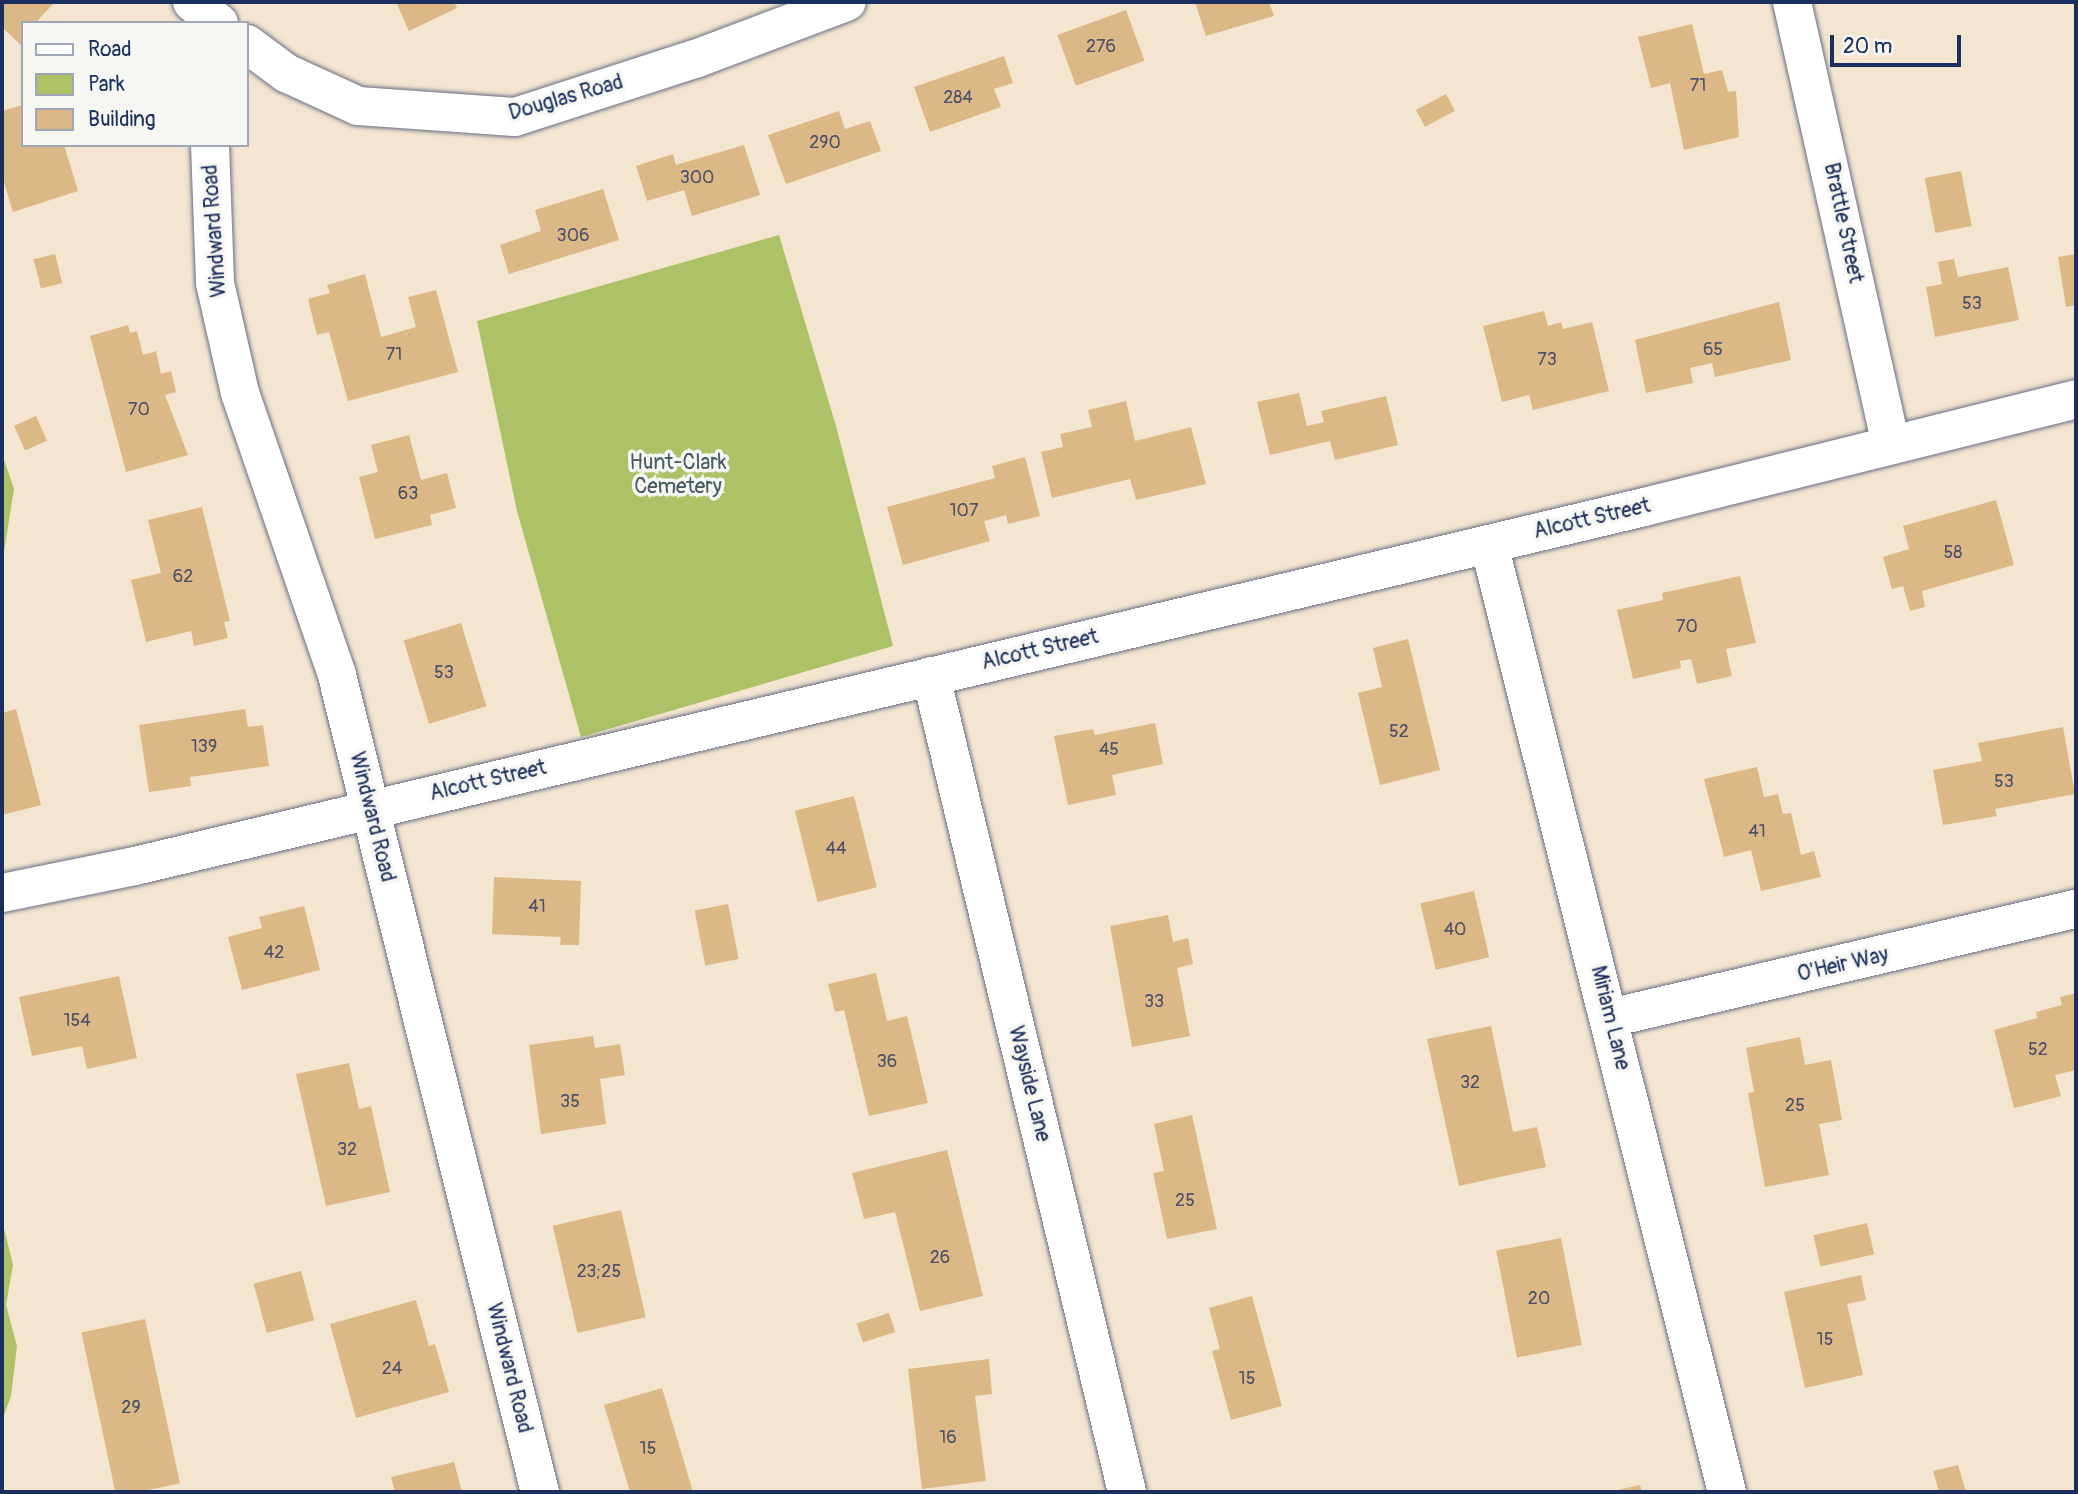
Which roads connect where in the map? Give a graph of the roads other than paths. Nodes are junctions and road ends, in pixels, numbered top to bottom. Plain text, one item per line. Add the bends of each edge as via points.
1 (847, 2) edge
2 (1792, 2) edge
3 (248, 45) edge
4 (210, 147) edge
5 (2076, 399) edge
6 (1891, 445) junction
7 (1489, 544) junction
8 (931, 676) junction
9 (370, 809) junction
10 (2, 893) edge
11 (2076, 908) edge
12 (1610, 1018) junction
13 (540, 1492) edge
14 (1127, 1492) edge
15 (1727, 1492) edge

1 - 3 street, Douglas Road via 695,60 515,117 358,106 286,73
2 - 6 street, Brattle Street
4 - 9 street, Windward Road via 215,283 237,381 337,675
5 - 6 street, Alcott Street
6 - 7 street, Alcott Street
7 - 8 street, Alcott Street
7 - 12 street, Miriam Lane
8 - 9 street, Alcott Street
8 - 14 street, Wayside Lane
9 - 10 street, Alcott Street
9 - 13 street, Windward Road
11 - 12 street, O'Heir Way
12 - 15 street, Miriam Lane

